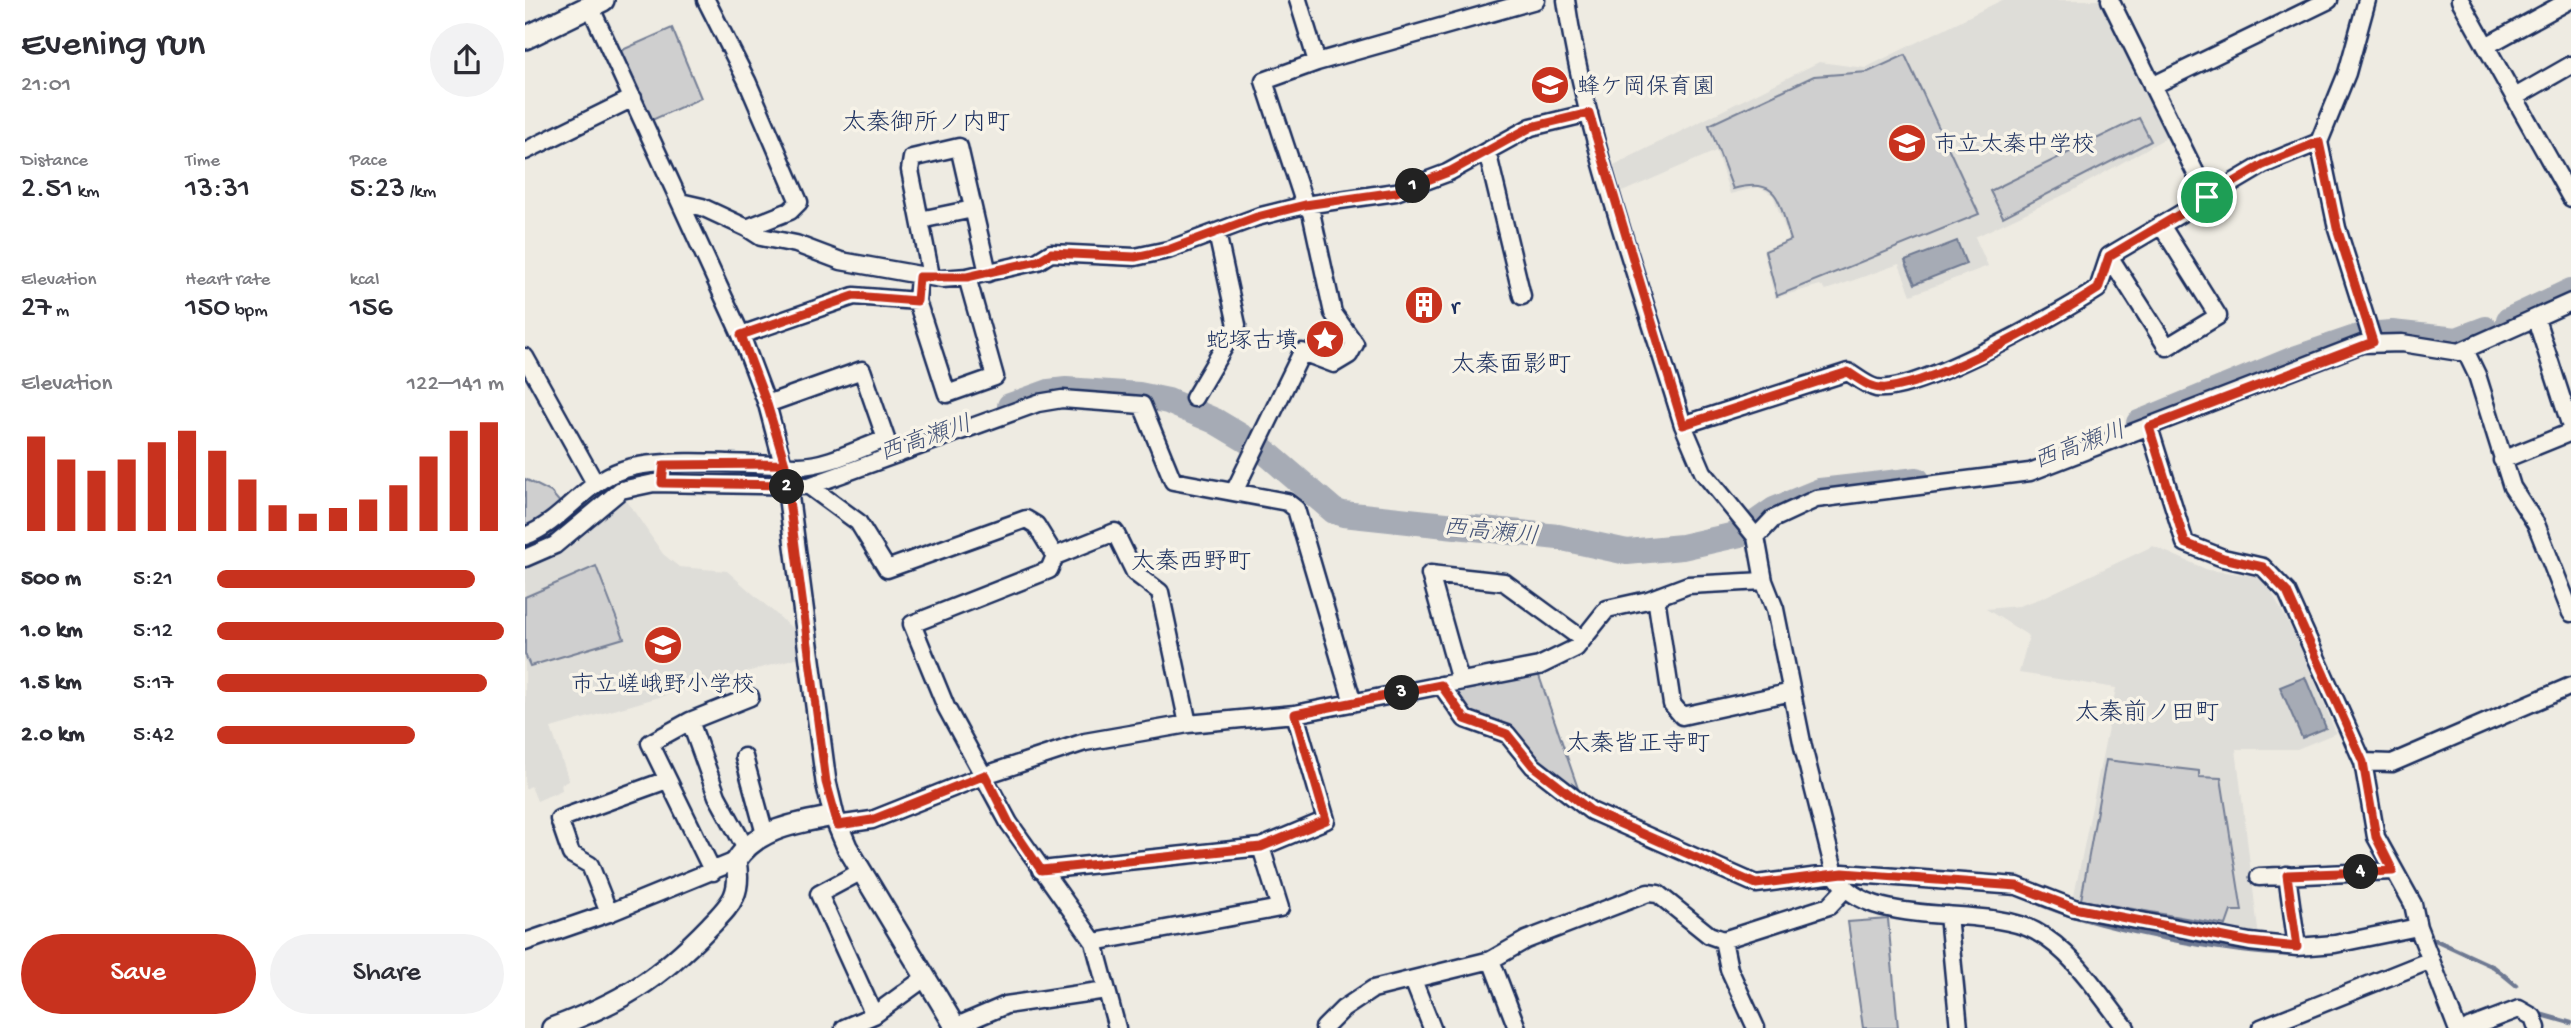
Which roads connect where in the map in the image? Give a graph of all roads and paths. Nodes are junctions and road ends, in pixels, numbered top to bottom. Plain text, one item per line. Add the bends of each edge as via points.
1 (706, 0) edge
2 (1298, 0) edge
3 (1536, 0) edge
4 (1566, 0) edge
5 (2329, 0) edge
6 (2367, 0) edge
7 (2461, 0) edge
8 (2570, 0) edge
9 (2111, 1) edge
10 (597, 3) edge
11 (525, 38) edge
12 (2486, 46) junction
13 (1317, 62) junction
14 (2571, 65) edge
15 (2152, 86) junction
16 (2515, 97) junction
17 (633, 98) junction
18 (1589, 113) junction
19 (2319, 142) junction
20 (525, 151) edge
21 (1487, 151) junction
22 (2207, 197) junction
23 (2571, 198) edge
24 (680, 202) junction
25 (1305, 205) junction
26 (974, 209) junction
27 (920, 220) junction
28 (2161, 225) junction
29 (747, 228) junction
30 (1217, 233) junction
31 (2109, 256) junction
32 (988, 272) junction
33 (925, 277) junction
34 (967, 277) junction
35 (1522, 296) dead end
36 (917, 301) junction
37 (2571, 302) edge
38 (2536, 318) junction
39 (741, 335) junction
40 (2372, 336) junction
41 (2465, 350) junction
42 (527, 365) edge
43 (1194, 398) dead end
44 (767, 404) junction
45 (1683, 425) junction
46 (2149, 427) junction
47 (2571, 430) edge
48 (2502, 460) junction
49 (785, 464) junction
50 (664, 465) junction
51 (595, 483) junction
52 (662, 483) junction
53 (787, 485) junction
54 (809, 486) junction
55 (1234, 492) junction
56 (559, 517) junction
57 (1751, 530) junction
58 (569, 533) junction
59 (525, 536) edge
60 (1055, 556) junction
61 (525, 558) edge
62 (1764, 581) junction
63 (1656, 597) junction
64 (2571, 613) edge
65 (1583, 639) junction
66 (1460, 681) junction
67 (1441, 685) junction
68 (2571, 686) edge
69 (1792, 692) junction
70 (750, 697) dead end
71 (1353, 703) junction
72 (1295, 714) junction
73 (690, 721) junction
74 (1188, 724) junction
75 (744, 757) dead end
76 (2363, 762) junction
77 (985, 775) junction
78 (667, 780) junction
79 (836, 820) junction
80 (765, 834) junction
81 (1261, 847) junction
82 (741, 854) junction
83 (1041, 870) junction
84 (2393, 871) junction
85 (713, 872) junction
86 (862, 872) junction
87 (1835, 874) junction
88 (2287, 875) junction
89 (2259, 877) dead end
90 (1845, 889) junction
91 (609, 913) junction
92 (1948, 915) junction
93 (2418, 927) junction
94 (1723, 940) junction
95 (525, 942) edge
96 (1094, 942) junction
97 (2297, 947) junction
98 (1491, 960) junction
99 (2431, 960) junction
100 (926, 977) junction
101 (1413, 980) junction
102 (1106, 990) junction
103 (874, 1015) junction
104 (954, 1027) edge
105 (552, 1028) edge
106 (844, 1028) edge
107 (1117, 1028) edge
108 (1325, 1028) edge
109 (1432, 1028) edge
110 (1517, 1028) edge
111 (1756, 1028) edge
112 (1959, 1028) edge
113 (2126, 1028) edge
114 (2261, 1028) edge
115 (2456, 1028) edge
116 (2469, 1028) edge
117 (2537, 1028) edge

1 - 29 street via 799,202 790,211
2 - 13 street
3 - 13 street
4 - 18 street
5 - 15 street
6 - 19 street via 2347,73
7 - 12 street
8 - 12 street
9 - 15 street
10 - 11 main road
10 - 17 street
12 - 16 street
13 - 25 street via 1264,81
14 - 16 street
15 - 22 street
16 - 23 street
17 - 20 street
17 - 24 street
18 - 21 street via 1531,127
18 - 45 street
19 - 22 street via 2263,165
19 - 40 street via 2337,228
21 - 25 street via 1447,173 1396,192
21 - 35 street
22 - 28 street
24 - 29 street
24 - 39 street
25 - 30 street
25 - 55 street via 1311,212 1333,313 1355,344 1349,355 1334,365 1302,352
26 - 27 street
26 - 27 street via 958,147 912,158 910,170
26 - 32 street
27 - 33 street
28 - 31 street
28 - 31 street via 2218,316 2167,347
29 - 33 street via 761,237 841,261
30 - 32 street via 1135,257 1051,253 1038,261
30 - 43 street via 1237,325
31 - 45 street via 2098,289 2033,327 1935,374 1887,388 1874,387 1848,372
32 - 34 street
33 - 34 street
33 - 36 street
34 - 36 street via 995,377 947,394
36 - 39 street via 854,296
37 - 38 street
38 - 41 street
38 - 47 street
39 - 44 street
40 - 41 street
40 - 46 street
41 - 48 street via 2477,374
42 - 51 street
44 - 49 street
44 - 49 street via 862,370 886,439 815,464
45 - 57 street via 1703,471
46 - 57 street via 2030,472 1816,499
46 - 76 street via 2185,543 2263,567 2287,592
47 - 48 street
48 - 64 street via 2512,488 2536,524
49 - 50 street
49 - 53 street
50 - 51 street via 623,469
50 - 52 street
51 - 56 street
52 - 53 street
52 - 58 street via 621,490
53 - 54 street
53 - 79 street via 826,782
54 - 55 street via 1038,403 1062,399 1142,405 1173,481
54 - 60 street via 858,522 887,569 1026,519 1036,525
55 - 71 street via 1287,502 1296,509
56 - 58 street
56 - 59 street
57 - 62 street
58 - 61 street via 555,545
60 - 74 street via 1115,532 1135,573 1160,592
60 - 77 street via 1049,570 912,624 946,707
62 - 63 street via 1688,585
62 - 69 street via 1775,609
63 - 65 street via 1607,609
63 - 69 street via 1672,704 1682,716
65 - 66 street via 1576,648 1539,666
65 - 66 street via 1504,582 1430,574
66 - 67 street
67 - 71 street
67 - 87 street via 1465,719 1507,734 1533,766 1591,811 1756,884
68 - 76 street via 2392,762
69 - 87 street
70 - 73 street
71 - 72 street
72 - 74 street
72 - 81 street via 1326,820
73 - 78 street via 650,743
73 - 82 street
74 - 77 street via 1085,742
75 - 80 street
76 - 84 street via 2376,837
77 - 79 street via 872,820
77 - 83 street via 1009,823
78 - 85 street
78 - 91 street via 559,819 571,854 590,865
79 - 80 street via 792,824
79 - 86 street
80 - 82 street
81 - 83 street
81 - 96 street via 1280,908
82 - 85 street
82 - 105 street via 732,905 676,962 618,1001
83 - 96 street
84 - 88 street
84 - 93 street via 2413,904
85 - 91 street
86 - 100 street
86 - 103 street via 819,894
87 - 90 street
87 - 97 street via 2017,886 2074,908
88 - 89 street
88 - 97 street
90 - 92 street via 1858,898 1897,909
90 - 94 street via 1829,906
91 - 95 street
92 - 112 street
92 - 113 street via 2032,929 2056,943
93 - 97 street
93 - 99 street
94 - 98 street via 1709,935 1658,894 1648,893 1526,940
94 - 111 street via 1729,969
96 - 102 street
98 - 101 street
98 - 110 street
99 - 114 street
99 - 115 street
100 - 103 street
100 - 104 street
101 - 108 street via 1373,989
101 - 109 street
102 - 104 street via 1028,1000 986,1011
102 - 107 street
103 - 106 street
116 - 117 street via 2519,1009 2533,1017

